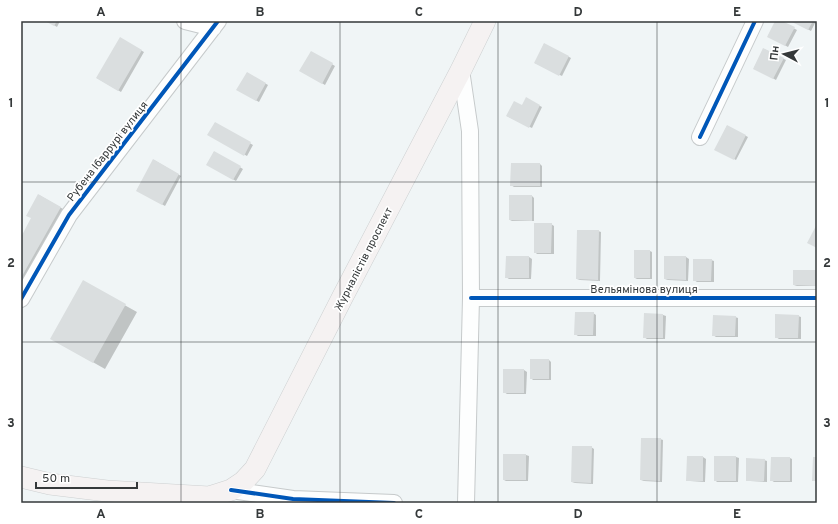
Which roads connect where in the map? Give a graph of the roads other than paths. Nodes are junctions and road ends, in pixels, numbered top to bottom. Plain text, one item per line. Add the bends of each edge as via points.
1 (185, 21) edge
2 (485, 21) edge
3 (755, 21) edge
4 (216, 25) edge
5 (461, 70) junction
6 (700, 137) dead end
7 (471, 298) junction
8 (817, 298) edge
9 (21, 299) edge
10 (21, 477) edge
11 (231, 490) junction
12 (293, 501) edge
13 (394, 503) edge
14 (466, 503) edge

1 - 4 street
2 - 5 main road, Журналістів проспект
3 - 6 street
4 - 9 street, Рубена Ібаррурі вулиця via 69,215
5 - 7 street via 470,131
5 - 11 main road, Журналістів проспект via 255,469
7 - 8 street, Вельямінова вулиця
7 - 14 street
10 - 11 main road, Журналістів проспект via 50,484 100,490 202,497
11 - 12 street
12 - 13 street

